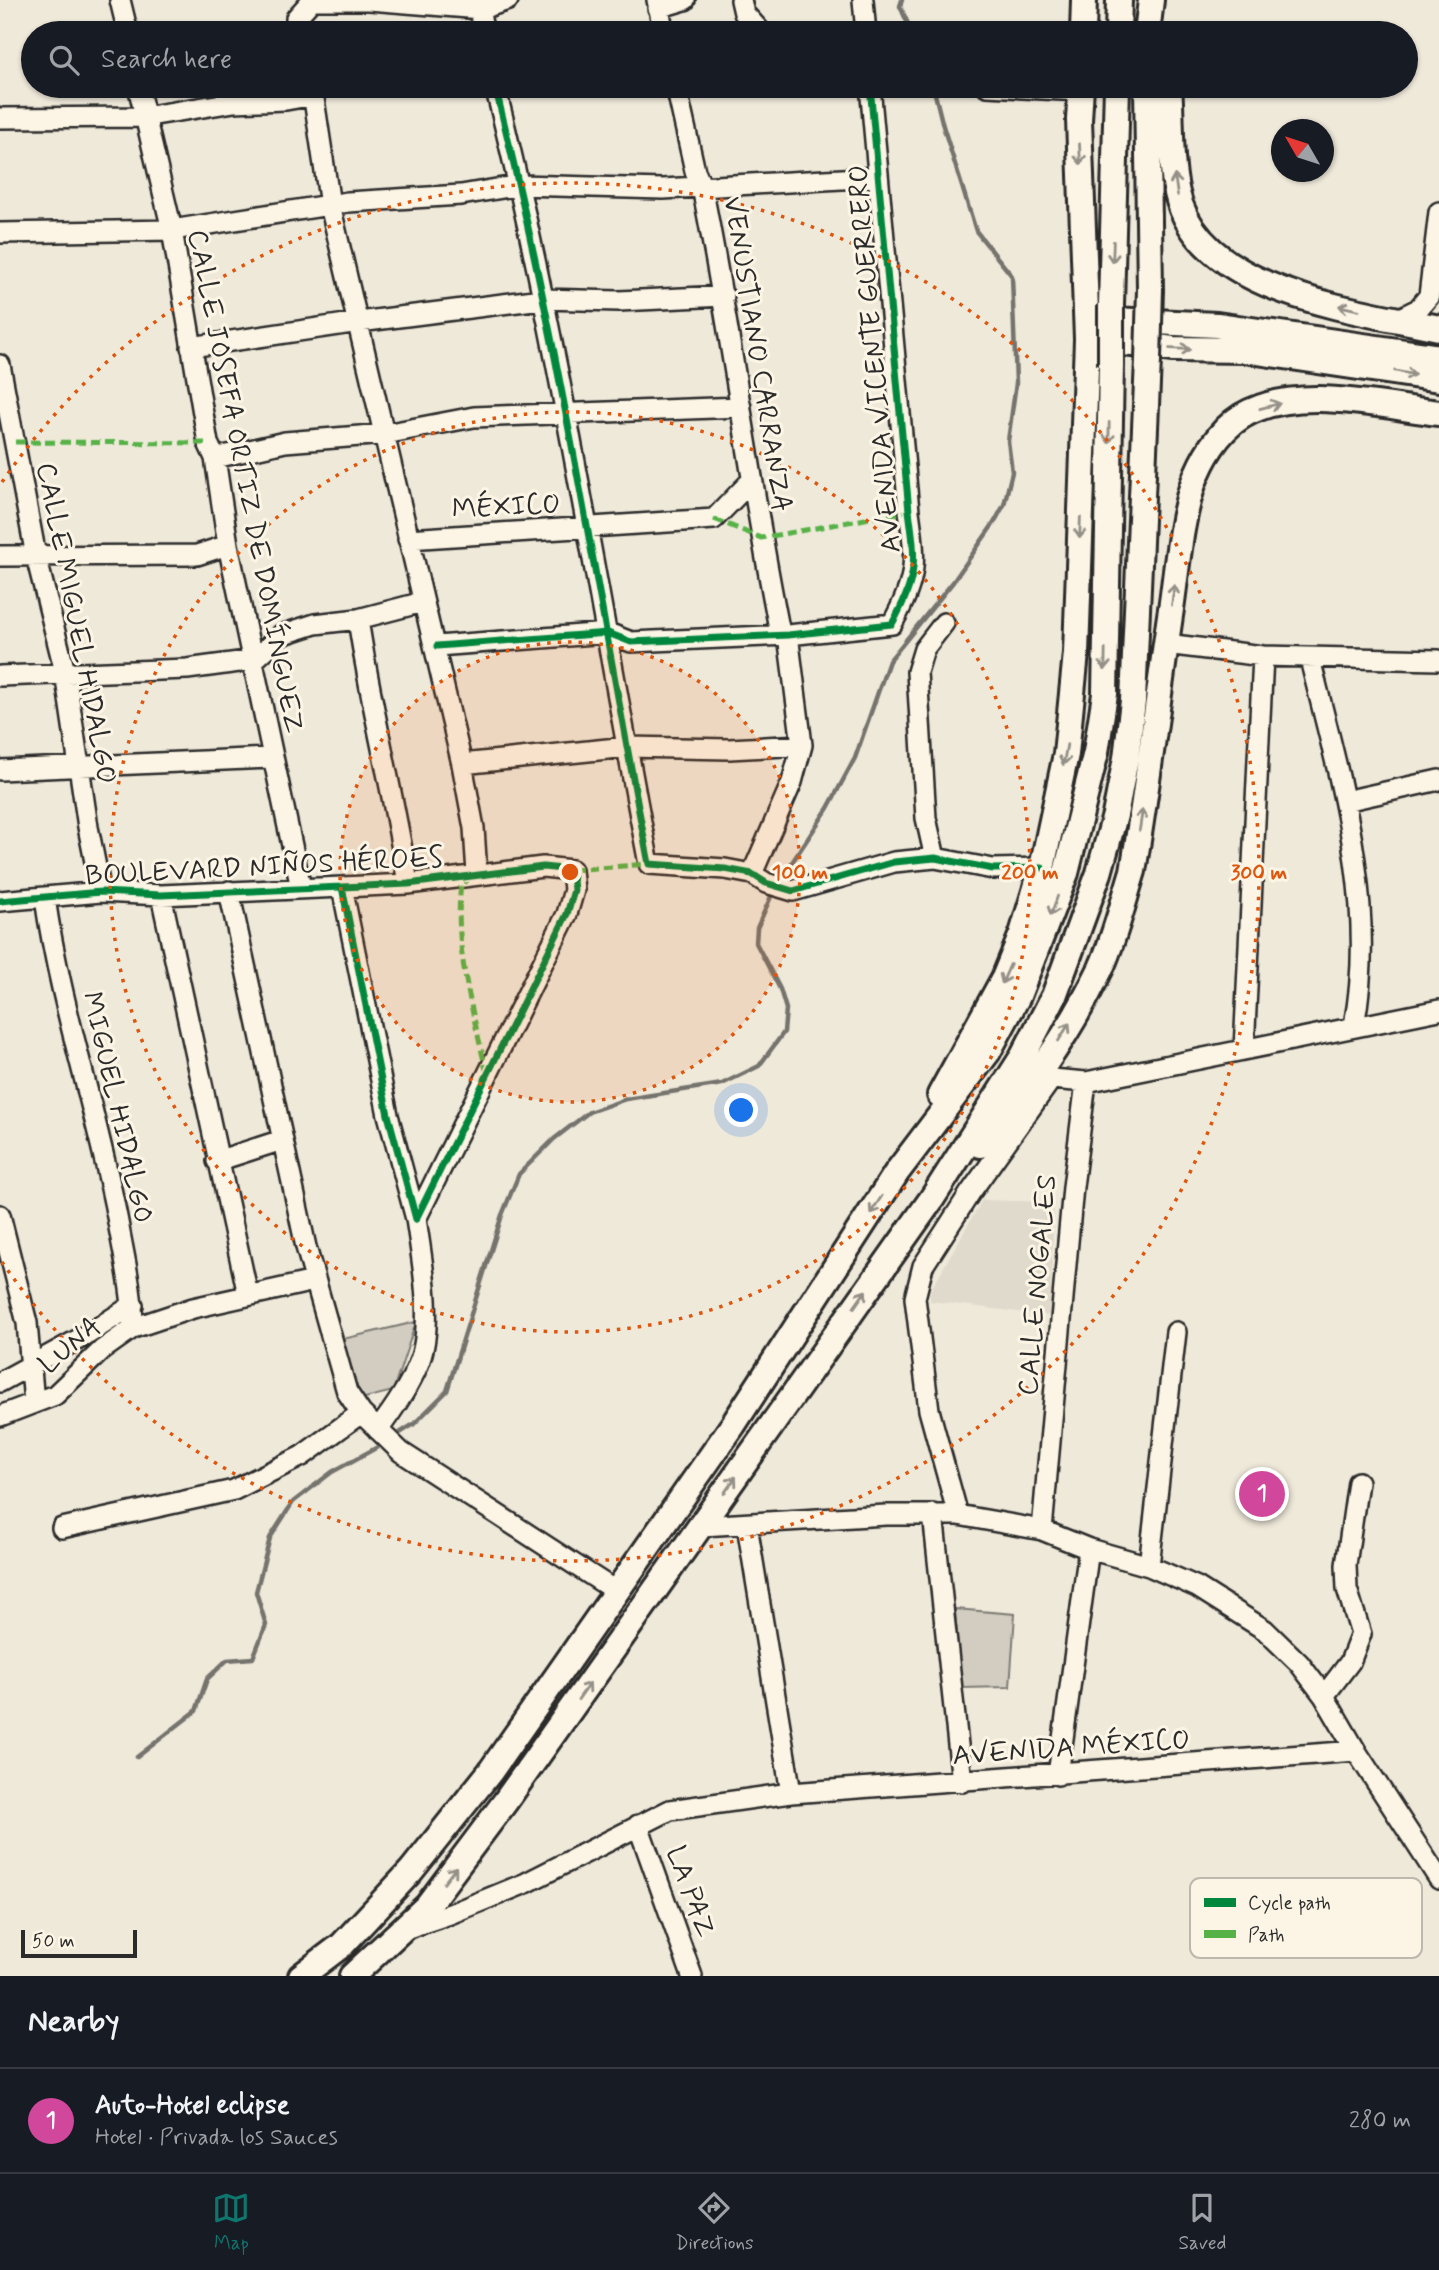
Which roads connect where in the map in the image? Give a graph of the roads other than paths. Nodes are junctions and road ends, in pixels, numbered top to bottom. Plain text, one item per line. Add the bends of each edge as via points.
1 (120, 0) edge
2 (368, 0) edge
3 (509, 0) edge
4 (685, 0) edge
5 (741, 0) edge
6 (863, 0) edge
7 (1084, 0) edge
8 (1119, 0) edge
9 (1151, 0) edge
10 (1162, 0) edge
11 (658, 4) edge
12 (479, 5) edge
13 (125, 21) edge
14 (297, 21) edge
15 (751, 21) edge
16 (865, 21) edge
17 (1083, 21) edge
18 (1118, 21) edge
19 (1148, 21) edge
20 (1164, 21) edge
21 (140, 98) edge
22 (291, 98) edge
23 (314, 98) edge
24 (498, 98) edge
25 (679, 98) edge
26 (871, 98) edge
27 (1080, 98) edge
28 (1117, 98) edge
29 (1147, 98) edge
30 (1170, 98) edge
31 (143, 117) junction
32 (0, 118) edge
33 (877, 177) junction
34 (520, 185) junction
35 (702, 187) junction
36 (330, 205) junction
37 (1439, 212) edge
38 (172, 230) junction
39 (0, 233) edge
40 (724, 296) junction
41 (1429, 296) junction
42 (542, 299) junction
43 (1398, 319) junction
44 (359, 322) junction
45 (1439, 322) edge
46 (1088, 328) junction
47 (1439, 328) edge
48 (191, 348) junction
49 (1439, 357) edge
50 (0, 365) edge
51 (1439, 379) edge
52 (741, 407) junction
53 (1439, 413) edge
54 (565, 415) junction
55 (385, 435) junction
56 (8, 442) edge
57 (215, 458) junction
58 (752, 480) junction
59 (589, 529) junction
60 (408, 539) junction
61 (228, 545) junction
62 (0, 556) edge
63 (36, 556) junction
64 (423, 602) junction
65 (358, 619) junction
66 (944, 623) dead end
67 (608, 632) junction
68 (784, 634) junction
69 (1166, 644) junction
70 (437, 646) junction
71 (1263, 656) junction
72 (1310, 659) junction
73 (254, 660) junction
74 (1439, 660) edge
75 (65, 672) junction
76 (0, 677) edge
77 (802, 745) junction
78 (627, 747) junction
79 (271, 758) junction
80 (462, 764) junction
81 (78, 767) junction
82 (0, 770) edge
83 (1439, 780) edge
84 (1345, 801) junction
85 (935, 858) junction
86 (1042, 868) junction
87 (477, 874) junction
88 (751, 874) junction
89 (408, 884) junction
90 (342, 887) junction
91 (300, 888) junction
92 (229, 891) junction
93 (101, 892) junction
94 (161, 895) junction
95 (45, 898) junction
96 (0, 901) edge
97 (1439, 1010) edge
98 (1354, 1025) junction
99 (1244, 1049) junction
100 (1043, 1079) junction
101 (1086, 1082) junction
102 (282, 1140) junction
103 (217, 1161) junction
104 (897, 1172) junction
105 (931, 1200) junction
106 (0, 1215) edge
107 (416, 1219) junction
108 (314, 1281) junction
109 (248, 1295) junction
110 (133, 1306) junction
111 (133, 1328) junction
112 (1175, 1332) dead end
113 (33, 1365) junction
114 (0, 1382) edge
115 (34, 1403) junction
116 (361, 1413) junction
117 (0, 1416) edge
118 (382, 1434) junction
119 (1358, 1482) dead end
120 (933, 1514) junction
121 (958, 1515) junction
122 (747, 1525) junction
123 (702, 1526) junction
124 (62, 1528) dead end
125 (1042, 1530) junction
126 (1089, 1549) junction
127 (1149, 1566) junction
128 (617, 1592) junction
129 (1324, 1696) junction
130 (1356, 1752) junction
131 (1058, 1775) junction
132 (962, 1782) junction
133 (791, 1793) junction
134 (638, 1825) junction
135 (1439, 1879) edge
136 (401, 1930) junction
137 (301, 1976) edge
138 (352, 1976) edge
139 (692, 1976) edge

1 - 13 street
2 - 12 street
2 - 14 street via 312,0
3 - 12 street
4 - 11 street
5 - 15 street
6 - 16 street
7 - 17 main road
8 - 18 main road
9 - 19 main road
10 - 20 main road
21 - 31 street, CALLE JOSEFA ORTIZ DE DOMÍNGUEZ
22 - 31 street
23 - 36 street
24 - 34 street
25 - 35 street, VENUSTIANO CARRANZA
26 - 33 street, AVENIDA VICENTE GUERRERO
27 -> 46 main road
28 -> 104 main road, bridge via 1105,694 1084,807 1066,873 1018,996 988,1052
29 - 105 main road, bridge via 1150,289 1133,701 1115,815 1054,996 1023,1056
43 -> 30 main road via 1260,283 1197,238 1177,195
31 - 32 street
31 - 38 street, CALLE JOSEFA ORTIZ DE DOMÍNGUEZ
33 - 35 street
33 - 68 street, AVENIDA VICENTE GUERRERO via 916,559 905,601 892,624
34 - 35 street
34 - 36 street via 461,195
34 - 42 street
35 - 40 street, VENUSTIANO CARRANZA
36 - 38 street
36 - 44 street
37 - 41 street
38 - 39 street
38 - 48 street, CALLE JOSEFA ORTIZ DE DOMÍNGUEZ
40 - 42 street
40 - 52 street, VENUSTIANO CARRANZA
41 - 43 street via 1418,310
41 - 45 street
42 - 44 street
42 - 54 street
43 - 47 main road
44 - 48 street
44 - 55 street
46 - 49 main road via 1217,325
46 -> 51 main road via 1173,349 1244,350
46 -> 86 main road via 1072,701
48 - 57 street, CALLE JOSEFA ORTIZ DE DOMÍNGUEZ via 208,443
50 - 56 street, CALLE MIGUEL HIDALGO
52 - 54 street
52 - 58 street, VENUSTIANO CARRANZA
69 -> 53 main road via 1193,485 1205,457 1224,431 1252,412 1294,400
54 - 55 street via 474,417
54 - 59 street
55 - 57 street via 285,442
55 - 60 street
56 - 63 street, CALLE MIGUEL HIDALGO
57 - 61 street, CALLE JOSEFA ORTIZ DE DOMÍNGUEZ
58 - 59 street, MÉXICO via 714,519
58 - 68 street, VENUSTIANO CARRANZA
59 - 60 street, MÉXICO
59 - 67 street
60 - 64 street
61 - 63 street via 197,555
61 - 73 street, CALLE JOSEFA ORTIZ DE DOMÍNGUEZ
62 - 63 street
63 - 75 street, CALLE MIGUEL HIDALGO
64 - 65 street
64 - 70 street
65 - 73 street via 316,624 281,635
65 - 89 street
66 - 85 street via 924,649 917,671 926,818
67 - 68 street via 631,642
67 - 70 street
67 - 78 street
68 - 77 street, VENUSTIANO CARRANZA
69 - 71 street
100 -> 69 main road via 1102,965 1133,871
70 - 80 street
71 - 72 street
71 - 99 street
72 - 74 street
72 - 84 street
73 - 75 street via 187,668
73 - 79 street, CALLE JOSEFA ORTIZ DE DOMÍNGUEZ
75 - 76 street
75 - 81 street, CALLE MIGUEL HIDALGO
77 - 78 street
77 - 88 street via 792,782
78 - 80 street
78 - 88 street via 649,864
79 - 81 street
79 - 91 street, CALLE JOSEFA ORTIZ DE DOMÍNGUEZ
80 - 87 street
81 - 82 street
81 - 93 street, CALLE MIGUEL HIDALGO
83 - 84 street
84 - 98 street via 1359,891 1363,962
85 - 86 street via 993,869
85 - 88 street via 894,862 793,891
86 -> 104 main road via 1004,978
87 - 89 street, BOULEVARD NIÑOS HÉROES
87 - 107 street, BOULEVARD NIÑOS HÉROES via 543,867 572,870 574,890 567,914
89 - 90 street, BOULEVARD NIÑOS HÉROES
90 - 91 street, BOULEVARD NIÑOS HÉROES
90 - 107 street via 388,1115
91 - 92 street, BOULEVARD NIÑOS HÉROES
92 - 94 street, BOULEVARD NIÑOS HÉROES
92 - 102 street
93 - 94 street, BOULEVARD NIÑOS HÉROES
93 - 95 street, BOULEVARD NIÑOS HÉROES
94 - 103 street
95 - 96 street, BOULEVARD NIÑOS HÉROES
95 - 110 street, MIGUEL HIDALGO via 51,943 110,1177
97 - 98 street
98 - 99 street
99 - 101 street
100 - 101 street
100 - 105 main road
100 - 121 street via 923,1266 915,1298 929,1410
101 - 125 street, CALLE NOGALES
102 - 103 street
102 - 108 street
103 - 109 street
104 -> 128 main road via 733,1425
123 -> 105 main road
106 - 113 street
107 - 118 street via 426,1284 420,1363
108 - 109 street, LUNA
108 - 116 street via 347,1392
109 - 111 street, LUNA
110 - 111 street, MIGUEL HIDALGO
110 - 113 street
111 - 115 street, LUNA via 102,1350 55,1395
112 - 127 street
113 - 114 street
113 - 115 street
115 - 117 street, LUNA
116 - 118 street
116 - 124 street via 302,1456 234,1490
118 - 128 street via 401,1452
119 - 129 street via 1346,1565 1347,1589 1361,1634 1350,1662
120 - 121 street
120 - 122 street
120 - 132 street
121 - 125 street
122 - 123 street
122 - 133 street
136 -> 123 main road via 427,1906 506,1802
125 - 126 street
126 - 127 street
126 - 131 street
127 - 129 street via 1225,1602 1265,1630 1299,1662
128 - 137 main road via 490,1772 411,1871 342,1945
129 - 130 street
130 - 131 street, AVENIDA MÉXICO
130 - 135 street
131 - 132 street, AVENIDA MÉXICO
132 - 133 street, AVENIDA MÉXICO
133 - 134 street, AVENIDA MÉXICO via 670,1810
134 - 136 street, AVENIDA MÉXICO via 526,1883
134 - 139 street, LA PAZ
136 - 138 main road

